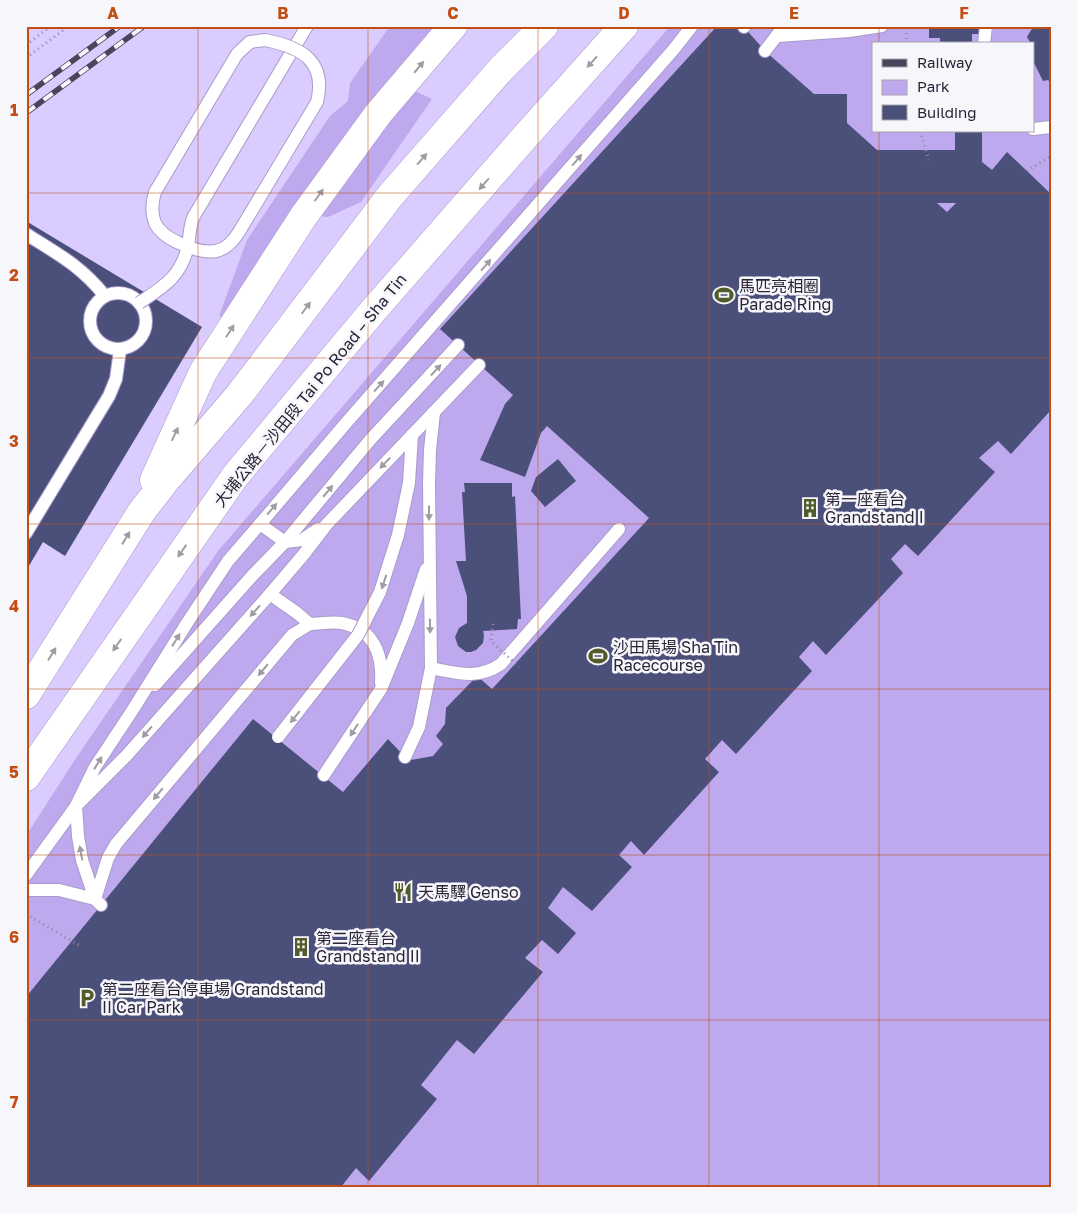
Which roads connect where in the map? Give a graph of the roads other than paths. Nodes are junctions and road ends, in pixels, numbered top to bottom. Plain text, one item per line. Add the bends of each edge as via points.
1 (307, 26) edge
2 (453, 26) edge
3 (522, 26) edge
4 (544, 26) edge
5 (624, 26) edge
6 (692, 26) edge
7 (882, 26) edge
8 (986, 26) edge
9 (781, 31) edge
10 (984, 42) edge
11 (294, 50) junction
12 (766, 51) dead end
13 (502, 68) junction
14 (1051, 127) edge
15 (1034, 129) edge
16 (26, 234) edge
17 (105, 296) junction
18 (139, 303) junction
19 (458, 345) dead end
20 (120, 350) junction
21 (479, 365) dead end
22 (434, 412) junction
23 (412, 435) junction
24 (142, 511) junction
25 (260, 524) junction
26 (327, 524) junction
27 (620, 528) dead end
28 (26, 533) edge
29 (285, 542) junction
30 (429, 560) junction
31 (270, 594) junction
32 (310, 624) junction
33 (431, 668) junction
34 (381, 689) junction
35 (26, 695) edge
36 (132, 711) junction
37 (278, 737) dead end
38 (405, 757) dead end
39 (324, 775) dead end
40 (26, 777) edge
41 (76, 806) junction
42 (26, 875) edge
43 (26, 890) edge
44 (98, 902) junction

1 - 11 lane
24 -> 2 highway via 157,470 204,372 304,216 378,114
3 - 13 highway
4 - 13 highway
5 -> 40 highway, 大埔公路－沙田段 Tai Po Road – Sha Tin via 385,298 236,475
25 -> 6 lane
7 - 9 lane via 848,31
8 - 10 lane
9 - 12 lane
11 - 11 lane, bridge via 316,66 320,82 317,102 235,238 216,251 200,251 160,231 153,217 155,192 237,54 250,42 265,40
11 - 18 lane, bridge via 194,216 179,270 167,284
24 -> 13 highway via 260,369 390,196
14 - 15 lane
16 - 17 lane via 68,259
17 - 18 lane via 123,294
17 - 20 lane via 90,313 90,325 101,344
18 - 20 lane via 144,310 145,328 136,343
29 -> 19 lane via 370,440
20 - 28 lane via 116,379 109,396
21 - 22 lane
22 - 23 lane
22 -> 30 lane via 430,450
23 -> 26 lane
23 -> 37 lane, bridge via 409,482 398,535 380,592 358,635
35 -> 24 highway
25 - 29 lane
36 -> 25 lane via 228,561
26 - 29 lane via 302,540
26 - 31 lane
27 - 33 lane via 501,664 491,671 466,675
29 - 36 lane
30 -> 33 lane
30 - 34 lane
31 - 32 lane
31 -> 41 lane
32 - 34 lane via 340,622 364,631 376,647 382,668
32 -> 44 lane via 292,635 116,844 108,858
33 - 38 lane via 419,727
34 -> 39 lane
41 -> 36 lane via 94,767
41 - 42 lane
44 -> 41 lane via 82,860
43 - 44 lane via 59,890

